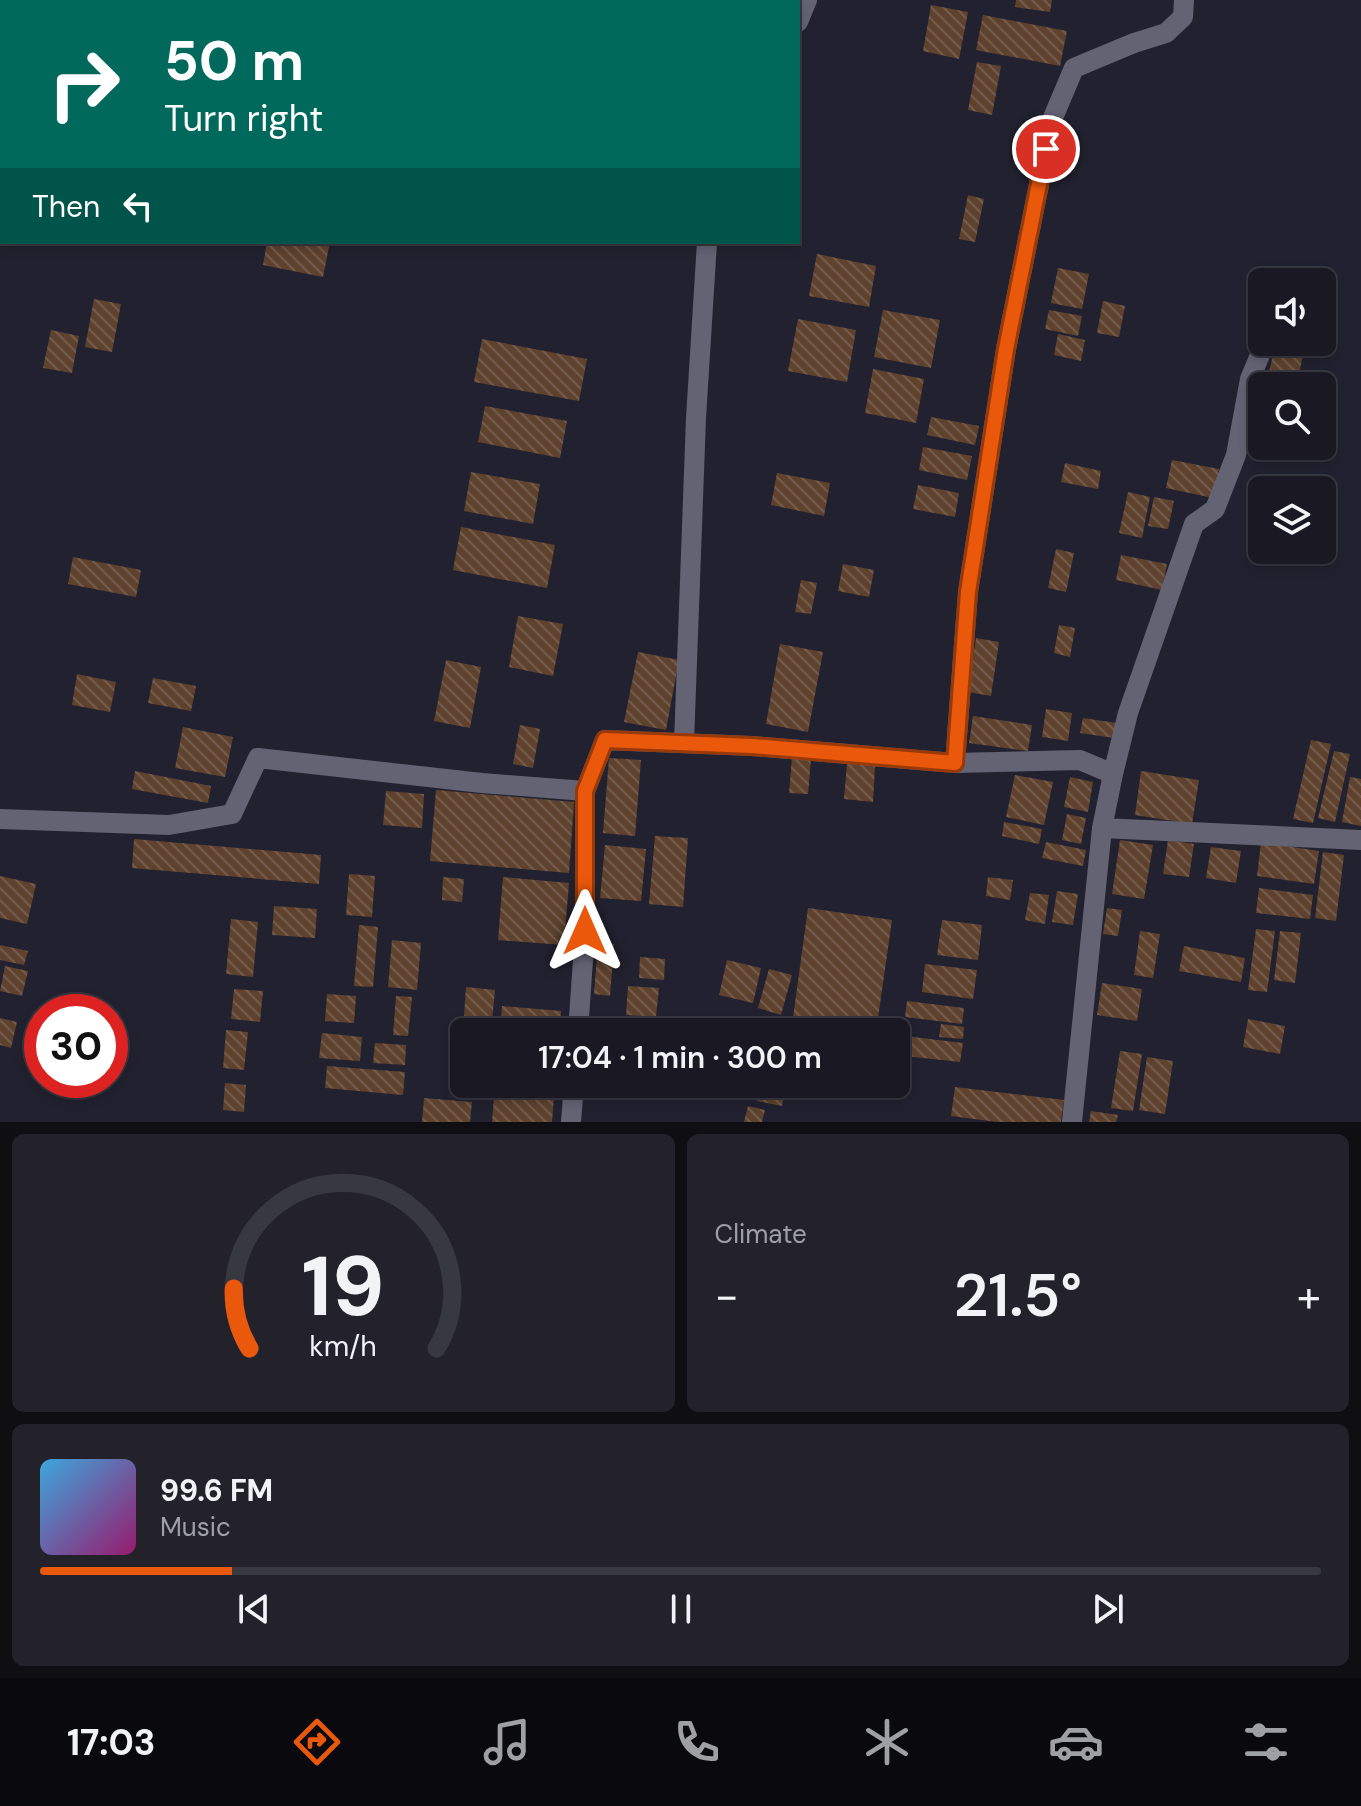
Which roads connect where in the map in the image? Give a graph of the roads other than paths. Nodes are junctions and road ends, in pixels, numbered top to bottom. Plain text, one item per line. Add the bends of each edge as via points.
1 (1184, 0) edge
2 (707, 244) edge
3 (1260, 356) edge
4 (684, 743) junction
5 (955, 763) junction
6 (1113, 774) junction
7 (585, 791) junction
8 (0, 819) edge
9 (1102, 828) junction
10 (1361, 840) edge
11 (579, 1018) edge
12 (573, 1098) edge
13 (571, 1122) edge
14 (1072, 1122) edge

1 - 5 street via 1183,17 1166,33 1074,68 1052,120 1006,349 968,592
2 - 4 street
3 - 6 street via 1236,455 1215,509 1194,524 1128,713
4 - 5 street
4 - 7 street via 605,740
5 - 6 street via 1080,760
6 - 9 street
7 - 8 street via 258,758 232,814 169,825
7 - 11 street
9 - 10 street
9 - 14 street
12 - 13 street

